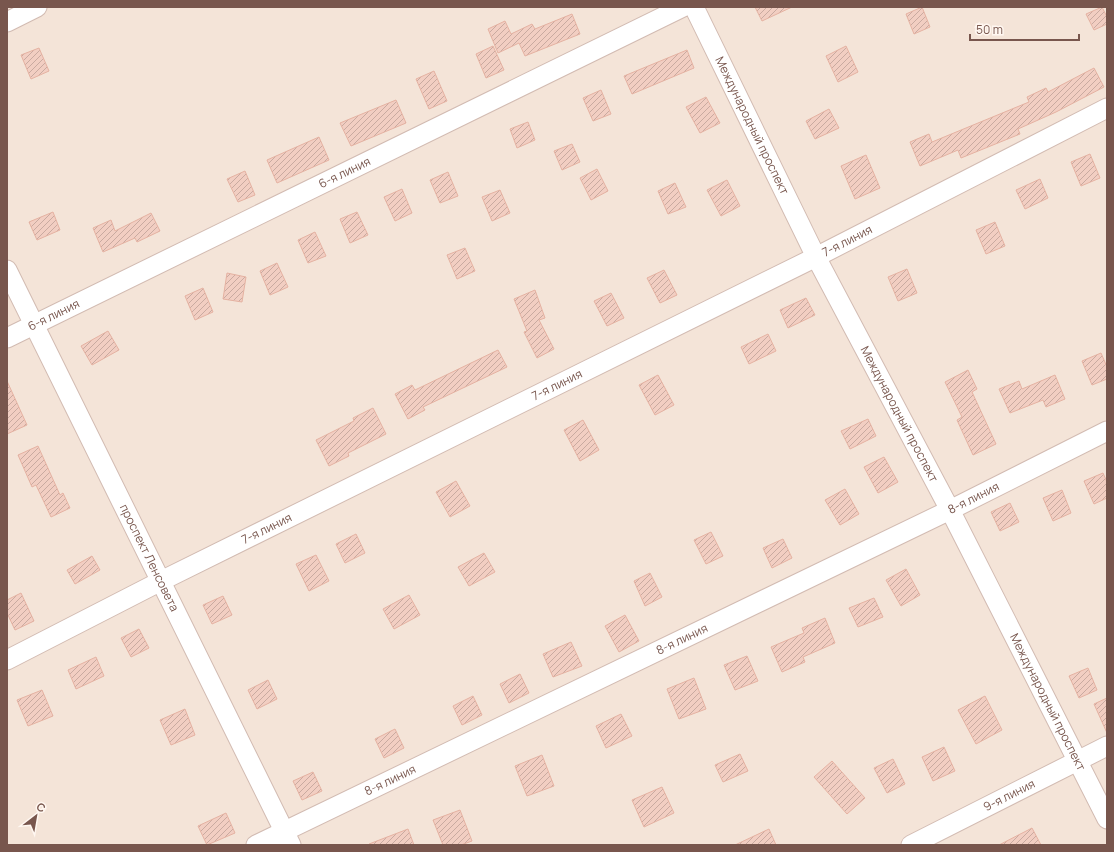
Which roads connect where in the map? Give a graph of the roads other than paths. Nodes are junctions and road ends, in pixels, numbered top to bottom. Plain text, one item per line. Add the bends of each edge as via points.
1 (37, 7) edge
2 (683, 7) edge
3 (694, 7) edge
4 (7, 22) edge
5 (1107, 108) edge
6 (816, 257) junction
7 (7, 270) edge
8 (34, 325) junction
9 (7, 338) edge
10 (1107, 431) edge
11 (950, 510) junction
12 (161, 581) junction
13 (7, 660) edge
14 (1107, 746) edge
15 (1078, 760) junction
16 (1107, 819) edge
17 (288, 838) edge
18 (256, 845) edge
19 (911, 845) edge

1 - 4 street
2 - 8 street, 6-я линия
3 - 6 street, Международный проспект
5 - 6 street, 7-я линия
6 - 11 street, Международный проспект
6 - 12 street, 7-я линия
7 - 8 street, проспект Ленсовета
8 - 9 street, 6-я линия
8 - 12 street, проспект Ленсовета
10 - 11 street, 8-я линия
11 - 15 street, Международный проспект
11 - 17 street, 8-я линия
12 - 13 street, 7-я линия
12 - 17 street, проспект Ленсовета
14 - 15 street, 9-я линия
15 - 16 street, Международный проспект
15 - 19 street, 9-я линия
17 - 18 street, 8-я линия

